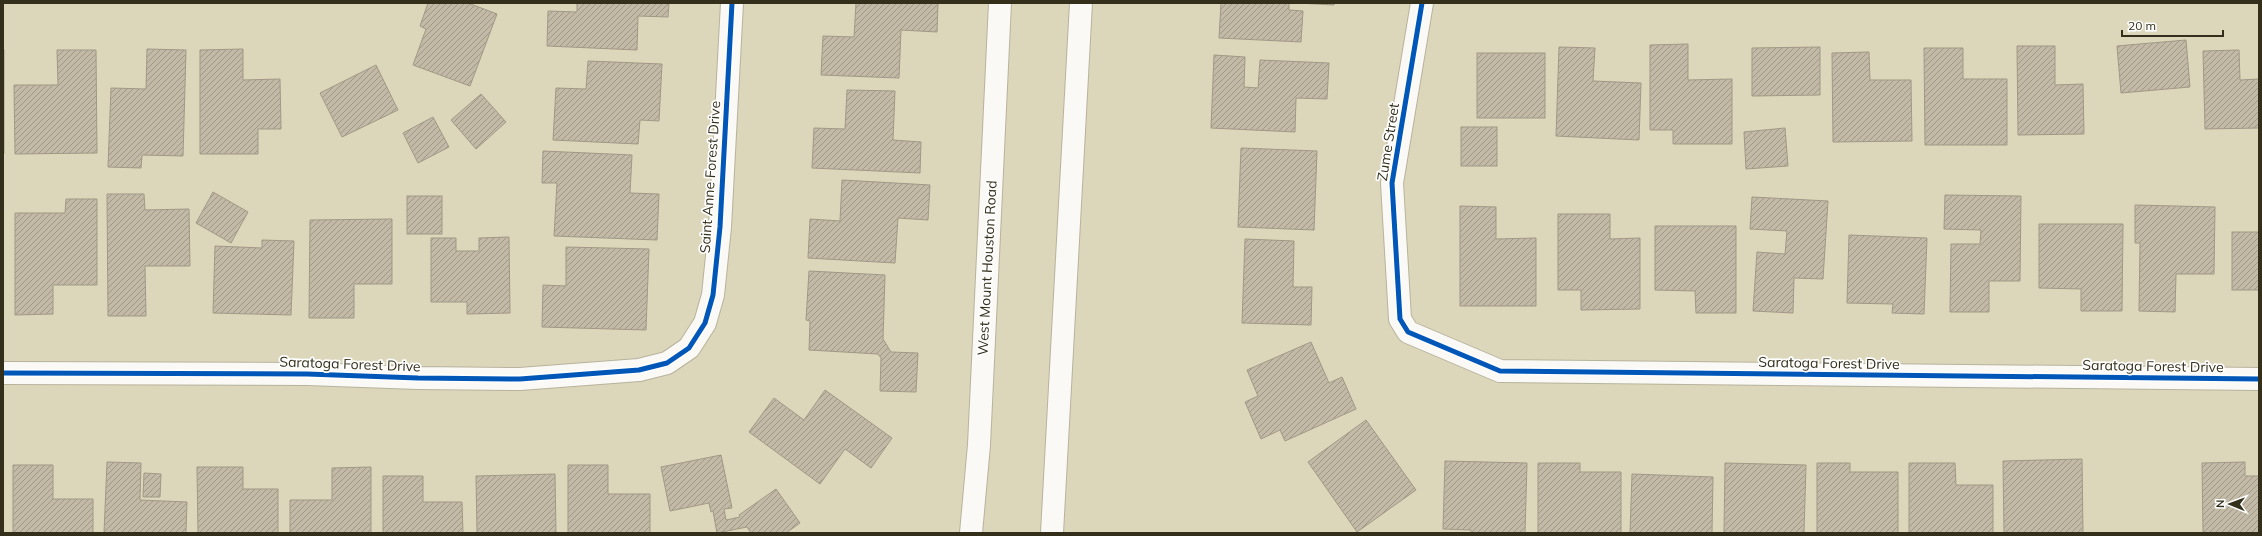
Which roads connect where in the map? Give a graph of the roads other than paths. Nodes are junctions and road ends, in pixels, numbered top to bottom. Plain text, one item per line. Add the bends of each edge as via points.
1 (732, 3) edge
2 (1000, 3) edge
3 (1081, 3) edge
4 (1422, 3) edge
5 (1408, 332) joint
6 (690, 348) joint
7 (3, 374) edge
8 (2259, 379) edge
9 (971, 533) edge
10 (1052, 533) edge

1 - 6 street, Saint Anne Forest Drive via 720,227 713,295 705,323
2 - 9 street, West Mount Houston Road via 979,445
3 - 10 street
4 - 5 street, Zume Street via 1392,183 1400,319
5 - 8 street, Saratoga Forest Drive via 1500,371
6 - 7 street, Saratoga Forest Drive via 667,363 639,370 520,379 307,374

